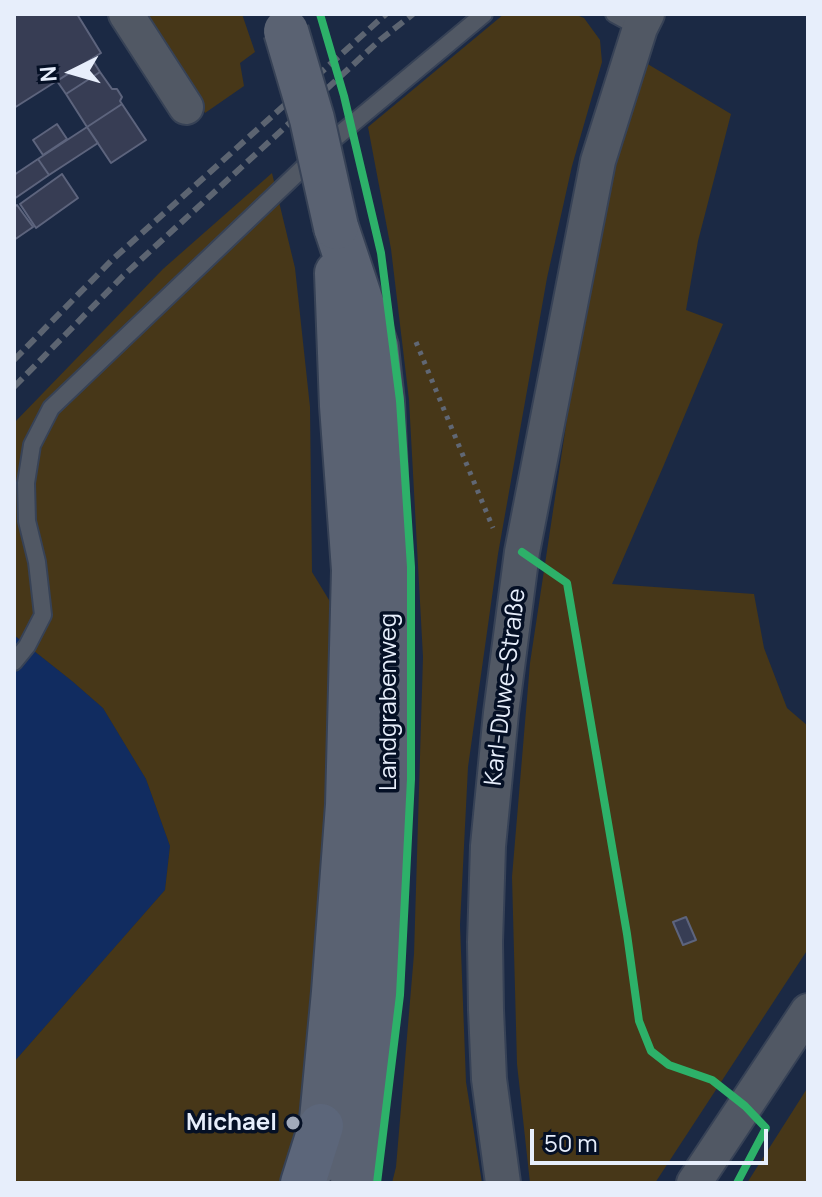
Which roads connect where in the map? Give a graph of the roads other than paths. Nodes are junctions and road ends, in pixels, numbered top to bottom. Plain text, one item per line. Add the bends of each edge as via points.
1 (126, 14) edge
2 (484, 14) edge
3 (634, 19) edge
4 (284, 23) edge
5 (186, 107) dead end
6 (336, 227) junction
7 (14, 662) edge
8 (808, 1011) edge
9 (321, 1126) junction
10 (303, 1183) edge
11 (316, 1183) edge
12 (353, 1183) edge
13 (503, 1183) edge
14 (694, 1183) edge

1 - 5 street
2 - 7 lane via 328,144 51,408 32,445 26,483 43,615
3 - 13 street, Karl-Duwe-Straße via 598,161 522,552 501,713 490,831 486,1010
4 - 6 main road, Landgrabenweg, bridge
6 - 9 main road, Landgrabenweg via 354,570 348,805
6 - 12 main road, Landgrabenweg via 376,347 389,567 389,802 377,1002
8 - 14 street
9 - 10 highway
9 - 11 main road, Landgrabenweg

